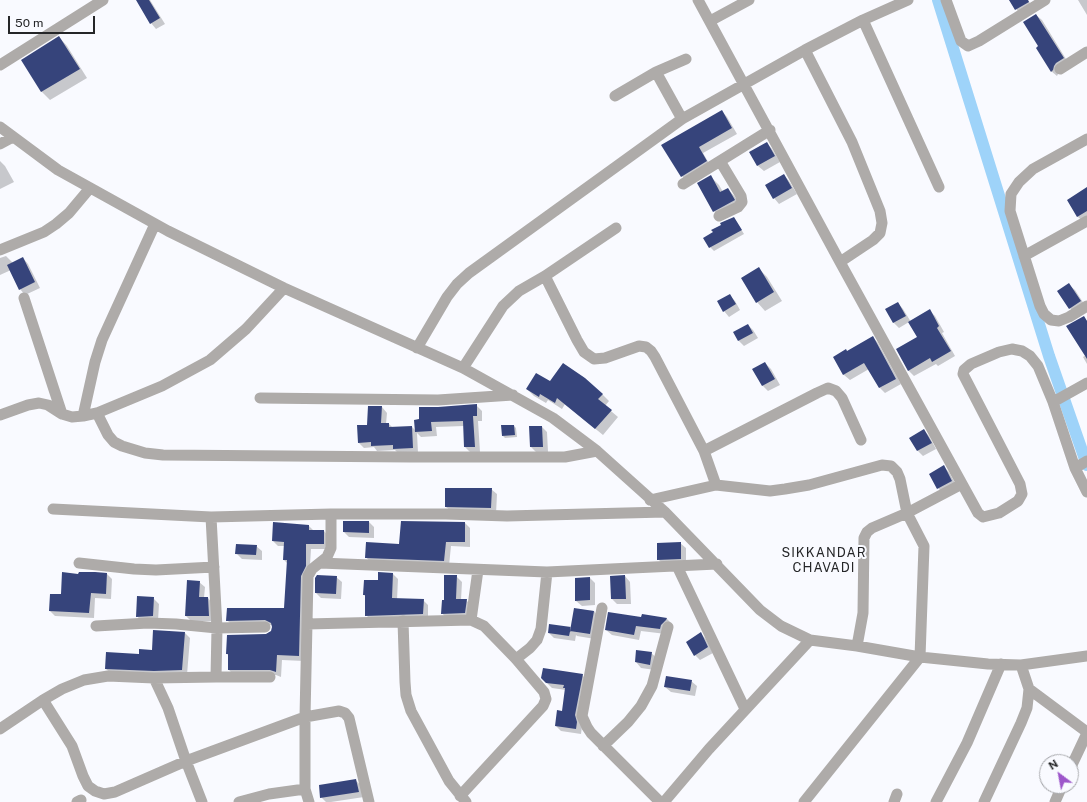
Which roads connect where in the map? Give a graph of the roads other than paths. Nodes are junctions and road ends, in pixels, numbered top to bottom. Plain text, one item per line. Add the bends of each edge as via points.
1 (103, 0) edge
2 (698, 0) edge
3 (749, 0) edge
4 (946, 0) edge
5 (1045, 0) edge
6 (902, 1) edge
7 (863, 20) junction
8 (710, 21) junction
9 (805, 50) junction
10 (1087, 52) edge
11 (686, 59) dead end
12 (0, 64) edge
13 (1060, 69) dead end
14 (656, 72) junction
15 (745, 84) junction
16 (615, 96) dead end
17 (682, 119) junction
18 (0, 127) edge
19 (770, 130) junction
20 (13, 137) junction
21 (1087, 138) edge
22 (0, 144) edge
23 (720, 162) junction
24 (683, 184) dead end
25 (939, 187) dead end
26 (90, 188) junction
27 (719, 216) dead end
28 (1087, 221) edge
29 (155, 224) junction
30 (616, 228) dead end
31 (0, 250) edge
32 (1024, 256) junction
33 (840, 262) junction
34 (545, 276) junction
35 (284, 288) junction
36 (24, 298) dead end
37 (1087, 306) edge
38 (417, 348) junction
39 (463, 368) junction
40 (1086, 383) edge
41 (514, 395) junction
42 (260, 398) dead end
43 (1053, 402) junction
44 (97, 413) junction
45 (62, 414) junction
46 (0, 415) edge
47 (83, 416) junction
48 (861, 440) dead end
49 (597, 451) junction
50 (704, 451) junction
51 (1087, 461) edge
52 (1076, 468) junction
53 (962, 484) junction
54 (716, 485) junction
55 (1087, 492) edge
56 (650, 500) junction
57 (54, 509) dead end
58 (665, 512) junction
59 (907, 513) junction
60 (331, 514) junction
61 (211, 516) junction
62 (79, 563) dead end
63 (320, 563) junction
64 (717, 564) junction
65 (678, 566) junction
66 (214, 567) junction
67 (478, 570) junction
68 (547, 572) junction
69 (602, 608) dead end
70 (471, 620) junction
71 (404, 621) junction
72 (307, 624) junction
73 (96, 626) dead end
74 (265, 627) dead end
75 (668, 627) dead end
76 (217, 628) junction
77 (810, 640) junction
78 (857, 646) junction
79 (1087, 656) edge
80 (920, 657) junction
81 (516, 659) junction
82 (1001, 664) junction
83 (1021, 665) junction
84 (216, 677) junction
85 (270, 677) dead end
86 (154, 678) junction
87 (1029, 688) junction
88 (42, 700) junction
89 (745, 710) junction
90 (305, 717) junction
91 (0, 729) edge
92 (1087, 732) edge
93 (604, 746) junction
94 (1077, 754) edge
95 (186, 761) junction
96 (305, 789) junction
97 (463, 799) edge
98 (202, 802) edge
99 (239, 802) edge
100 (309, 802) edge
101 (369, 802) edge
102 (660, 802) edge
103 (664, 802) edge
104 (804, 802) edge
105 (936, 802) edge
106 (984, 802) edge

1 - 12 street
2 - 8 street
3 - 8 street
4 - 5 street via 961,42 968,46
6 - 7 street
7 - 9 street
7 - 25 street
8 - 15 street
9 - 15 street
9 - 33 street via 852,142 880,211 882,223 880,233 873,240
10 - 13 street
11 - 14 street
14 - 16 street
14 - 17 street
15 - 17 street
15 - 19 street
17 - 38 street via 469,273 447,297
18 - 20 street
19 - 23 street
19 - 33 street
20 - 22 street
20 - 26 street via 58,170
21 - 32 street via 1033,169 1011,194 1010,211
23 - 24 street
23 - 27 street via 741,196 742,202 738,207
26 - 29 street
26 - 31 street via 56,224 44,232
28 - 32 street
29 - 35 street
29 - 47 street via 102,340
30 - 34 street
32 - 37 street via 1040,306 1051,320 1059,321
33 - 53 street
34 - 39 street via 519,291 503,306
34 - 50 street via 584,352 594,359 605,358 639,346 651,351
35 - 38 street
35 - 44 street via 246,329 210,360 162,386
36 - 45 street
38 - 39 street
39 - 41 street
40 - 43 street
41 - 42 street via 438,400
41 - 49 street via 553,418
43 - 52 street
43 - 53 street via 1038,366 1022,351 1012,349 999,352 971,364 964,370 966,381 1020,484 1022,494 1018,501 999,513 983,517 978,513
44 - 47 street
44 - 49 street via 114,442 145,453 163,455 565,457
45 - 46 street via 48,405 39,403
45 - 47 street via 72,417
48 - 50 street via 842,398 836,391 828,388
49 - 56 street
50 - 54 street
51 - 52 street
52 - 55 street
53 - 59 street
54 - 56 street
54 - 59 street via 770,491 809,485 882,465 891,466 900,478
56 - 58 street
57 - 61 street
58 - 60 street via 507,516
58 - 64 street
59 - 78 street via 872,528 864,538 863,613
59 - 80 street via 924,546
60 - 61 street
60 - 63 street via 331,548 327,557
61 - 66 street
62 - 66 street via 156,570
63 - 67 street
63 - 72 street via 308,576
64 - 65 street
64 - 77 street via 760,610 781,626
65 - 68 street
65 - 89 street
66 - 76 street
67 - 68 street
67 - 70 street
68 - 81 street via 541,629 537,640
69 - 93 street via 582,716 587,727
70 - 71 street
70 - 81 street via 484,626
71 - 72 street
71 - 97 street via 406,695 411,711 449,780
72 - 90 street
73 - 76 street via 148,623
74 - 76 street
75 - 93 street via 652,686 637,711
76 - 84 street
77 - 78 street
77 - 89 street
78 - 80 street
79 - 83 street
80 - 82 street
80 - 104 street
81 - 97 street via 544,692 546,699 543,706
82 - 83 street
82 - 105 street via 967,743
83 - 87 street
84 - 85 street
84 - 86 street
86 - 88 street via 108,676 84,680
86 - 95 street via 168,708
87 - 92 street
87 - 106 street via 1027,708
88 - 91 street
88 - 95 street via 72,746 88,786 95,791 104,794 115,792
89 - 103 street
90 - 95 street
90 - 96 street
90 - 101 street via 339,711 349,718
92 - 94 street
93 - 102 street
95 - 98 street
96 - 99 street via 269,794
96 - 100 street

